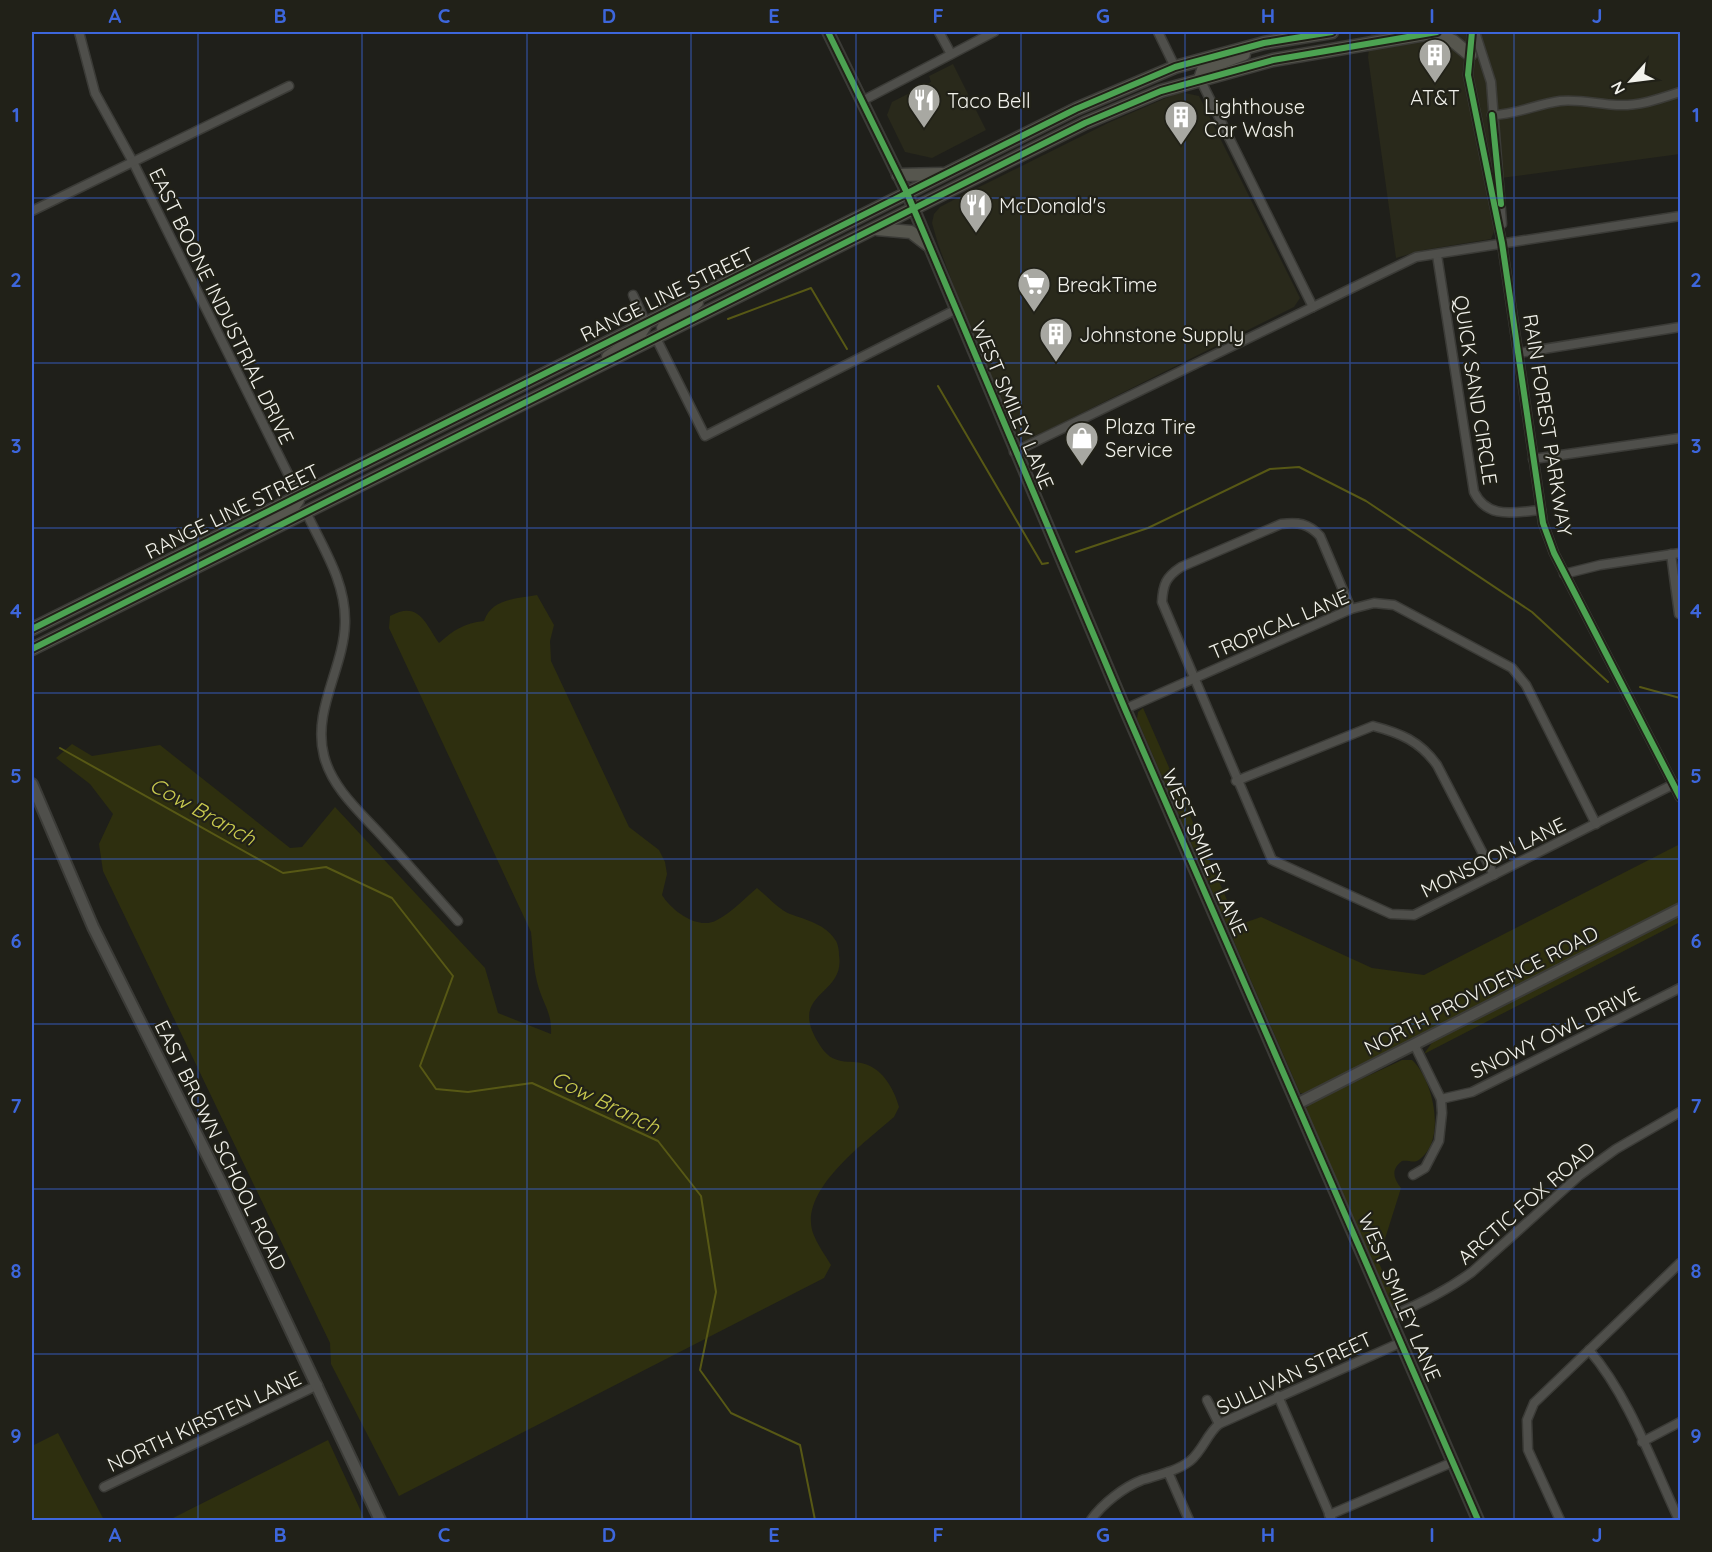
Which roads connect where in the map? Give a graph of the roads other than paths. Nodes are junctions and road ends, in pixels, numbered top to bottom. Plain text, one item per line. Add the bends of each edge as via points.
1 (79, 32) edge
2 (828, 32) edge
3 (939, 32) edge
4 (994, 32) edge
5 (1158, 32) edge
6 (1332, 32) edge
7 (1435, 32) edge
8 (1473, 32) edge
9 (1269, 42) junction
10 (951, 54) junction
11 (1470, 55) junction
12 (1175, 67) junction
13 (1200, 79) junction
14 (289, 86) dead end
15 (1680, 92) edge
16 (862, 101) junction
17 (1117, 109) junction
18 (1492, 115) junction
19 (133, 162) junction
20 (946, 174) junction
21 (898, 175) junction
22 (907, 193) junction
23 (914, 209) junction
24 (32, 211) edge
25 (1680, 216) edge
26 (873, 229) junction
27 (1502, 243) junction
28 (928, 245) junction
29 (1437, 255) junction
30 (704, 294) junction
31 (633, 295) dead end
32 (1313, 307) junction
33 (955, 310) junction
34 (646, 323) junction
35 (1680, 327) edge
36 (656, 338) junction
37 (1519, 353) junction
38 (591, 371) junction
39 (1680, 438) edge
40 (1014, 452) junction
41 (1533, 459) junction
42 (348, 472) junction
43 (299, 496) junction
44 (1541, 510) junction
45 (306, 513) junction
46 (237, 547) junction
47 (1676, 553) edge
48 (1564, 574) junction
49 (1351, 609) junction
50 (1679, 615) edge
51 (32, 629) edge
52 (32, 649) edge
53 (1193, 680) junction
54 (1125, 709) junction
55 (1236, 781) junction
56 (32, 784) edge
57 (1674, 784) junction
58 (1680, 797) edge
59 (1596, 824) junction
60 (1494, 875) junction
61 (1680, 909) edge
62 (458, 921) dead end
63 (1680, 988) edge
64 (1414, 1044) junction
65 (1441, 1099) junction
66 (1297, 1104) junction
67 (1680, 1112) edge
68 (1413, 1175) dead end
69 (1680, 1263) edge
70 (1391, 1316) junction
71 (1402, 1342) junction
72 (1589, 1350) junction
73 (318, 1385) junction
74 (1278, 1396) junction
75 (1207, 1400) dead end
76 (1680, 1422) edge
77 (1220, 1424) junction
78 (1642, 1442) junction
79 (1453, 1462) junction
80 (1168, 1472) junction
81 (104, 1487) dead end
82 (1331, 1518) edge
83 (380, 1521) edge
84 (1091, 1521) edge
85 (1189, 1521) edge
86 (1478, 1521) edge
87 (1560, 1521) edge
88 (1679, 1521) edge

1 - 19 street, EAST BOONE INDUSTRIAL DRIVE via 95,93
2 - 16 street, WEST SMILEY LANE
3 - 10 street
4 - 10 street
5 - 12 street
6 - 9 main road, RANGE LINE STREET
7 - 11 main road
7 - 13 main road, RANGE LINE STREET via 1273,60
8 - 11 street, RAIN FOREST PARKWAY
8 - 18 street, RAIN FOREST PARKWAY via 1491,82
9 - 12 main road, RANGE LINE STREET
9 - 13 main road via 1208,67
10 - 16 street
11 - 27 street, RAIN FOREST PARKWAY via 1468,75
12 - 17 main road via 1174,75
12 - 20 main road, RANGE LINE STREET via 1076,109
13 - 17 main road, RANGE LINE STREET
13 - 32 street
14 - 19 street
15 - 18 street via 1641,104 1563,101 1509,115
16 - 21 street, WEST SMILEY LANE
17 - 23 main road, RANGE LINE STREET
18 - 27 street, RAIN FOREST PARKWAY
19 - 24 street
19 - 43 street, EAST BOONE INDUSTRIAL DRIVE
20 - 21 main road
20 - 22 main road, RANGE LINE STREET
21 - 22 street, WEST SMILEY LANE
22 - 23 street, WEST SMILEY LANE
22 - 30 main road, RANGE LINE STREET
23 - 26 main road, RANGE LINE STREET
23 - 28 street, WEST SMILEY LANE
25 - 27 street
26 - 28 main road via 910,232
26 - 36 main road, RANGE LINE STREET
27 - 29 street
27 - 37 street, RAIN FOREST PARKWAY
28 - 33 street, WEST SMILEY LANE
29 - 32 street via 1416,257
29 - 44 street, QUICK SAND CIRCLE via 1474,492 1484,508 1493,511
30 - 34 main road, RANGE LINE STREET
30 - 36 main road via 661,329
31 - 34 street
32 - 40 street
33 - 36 street via 705,436
33 - 40 street, WEST SMILEY LANE
34 - 38 main road via 638,337 616,349
34 - 42 main road, RANGE LINE STREET
35 - 37 street
36 - 38 main road, RANGE LINE STREET
37 - 41 street, RAIN FOREST PARKWAY
38 - 45 main road, RANGE LINE STREET
39 - 41 street
40 - 54 street, WEST SMILEY LANE
41 - 44 street, RAIN FOREST PARKWAY
42 - 43 main road, RANGE LINE STREET
42 - 45 main road via 315,500
43 - 46 main road via 294,506
43 - 51 main road, RANGE LINE STREET
44 - 48 street, RAIN FOREST PARKWAY via 1548,540
45 - 46 main road, RANGE LINE STREET
45 - 62 street via 343,595 345,624 320,736 324,757 332,777 354,805
46 - 52 main road, RANGE LINE STREET
47 - 48 street
47 - 50 street
48 - 57 street, RAIN FOREST PARKWAY
49 - 53 street, TROPICAL LANE
49 - 53 street, MONSOON LANE via 1320,536 1296,522 1281,524 1181,567 1162,585 1162,602
49 - 59 street, TROPICAL LANE via 1374,603 1394,605 1512,668 1526,685
53 - 54 street, TROPICAL LANE
53 - 55 street, MONSOON LANE
54 - 66 street, WEST SMILEY LANE
55 - 60 street, MONSOON LANE via 1272,860 1390,914 1414,915
55 - 60 street via 1372,726 1390,730 1426,749
56 - 73 street, EAST BROWN SCHOOL ROAD via 93,927
57 - 58 street, RAIN FOREST PARKWAY
57 - 59 street, MONSOON LANE
59 - 60 street, MONSOON LANE
61 - 64 street, NORTH PROVIDENCE ROAD
63 - 65 street, SNOWY OWL DRIVE via 1472,1092
64 - 65 street
64 - 66 street, NORTH PROVIDENCE ROAD
65 - 68 street via 1439,1142 1425,1168
66 - 70 street, WEST SMILEY LANE
67 - 70 street, ARCTIC FOX ROAD via 1580,1174 1452,1287
69 - 72 street
70 - 71 street, WEST SMILEY LANE
71 - 74 street, SULLIVAN STREET
71 - 79 street, WEST SMILEY LANE
72 - 78 street via 1621,1394
72 - 87 street via 1534,1403 1527,1420 1528,1450
73 - 81 street, NORTH KIRSTEN LANE
73 - 83 street, EAST BROWN SCHOOL ROAD
74 - 77 street, SULLIVAN STREET
74 - 82 street
75 - 77 street
76 - 78 street
77 - 80 street, SULLIVAN STREET via 1190,1461
78 - 88 street
79 - 82 street
79 - 86 street, WEST SMILEY LANE
80 - 84 street, SULLIVAN STREET via 1139,1481 1115,1496
80 - 85 street

